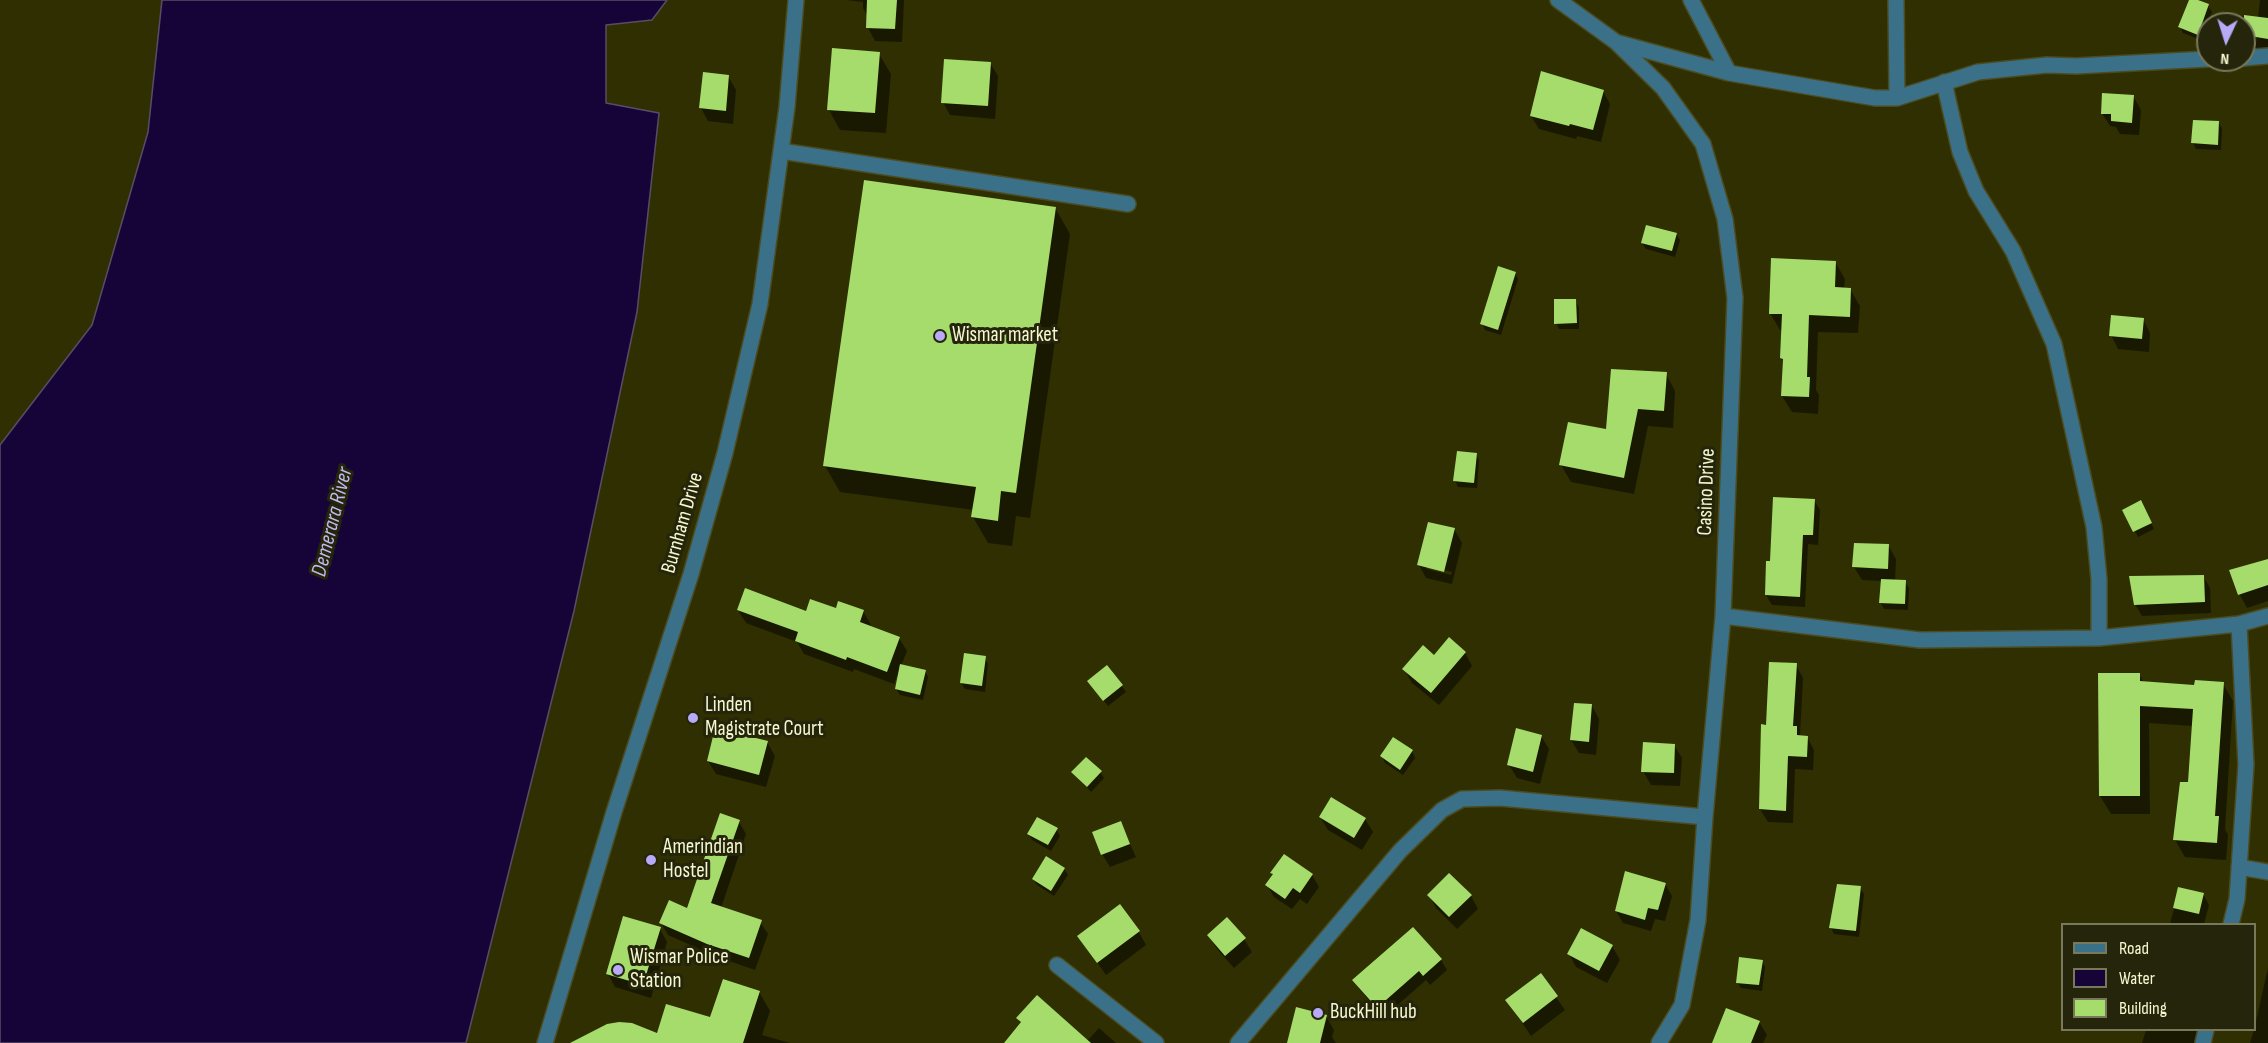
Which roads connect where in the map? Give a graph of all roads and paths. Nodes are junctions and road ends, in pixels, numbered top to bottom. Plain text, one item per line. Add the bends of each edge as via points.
1 (796, 0) edge
2 (1558, 0) edge
3 (1691, 0) edge
4 (1896, 0) edge
5 (1616, 42) junction
6 (2196, 61) edge
7 (1729, 73) junction
8 (1944, 82) junction
9 (1897, 98) junction
10 (782, 151) junction
11 (1128, 204) dead end
12 (1723, 616) junction
13 (2268, 616) edge
14 (2239, 624) junction
15 (2099, 638) junction
16 (1705, 817) junction
17 (2239, 867) junction
18 (2268, 872) edge
19 (2231, 923) edge
20 (1058, 965) dead end
21 (544, 1043) edge
22 (1156, 1043) edge
23 (1238, 1043) edge
24 (1659, 1043) edge

1 - 10 street, Burnham Drive
2 - 5 street, Casino Drive
3 - 7 street
4 - 9 street
5 - 7 street
5 - 12 street, Casino Drive via 1663,87 1703,144 1725,219 1735,298
6 - 8 street via 2047,65 1978,72
7 - 9 street via 1875,98
8 - 9 street
8 - 15 street via 1960,152 1976,191 2013,251 2054,344 2094,526
10 - 11 street
10 - 21 street, Burnham Drive via 760,304 725,453
12 - 15 street via 1920,640
12 - 16 street, Casino Drive
13 - 14 street
14 - 15 street
14 - 17 street via 2246,765
16 - 23 street via 1500,798 1462,799 1442,810 1400,851
16 - 24 street, Casino Drive via 1698,920 1682,1005
17 - 18 street
17 - 19 street
20 - 22 street

